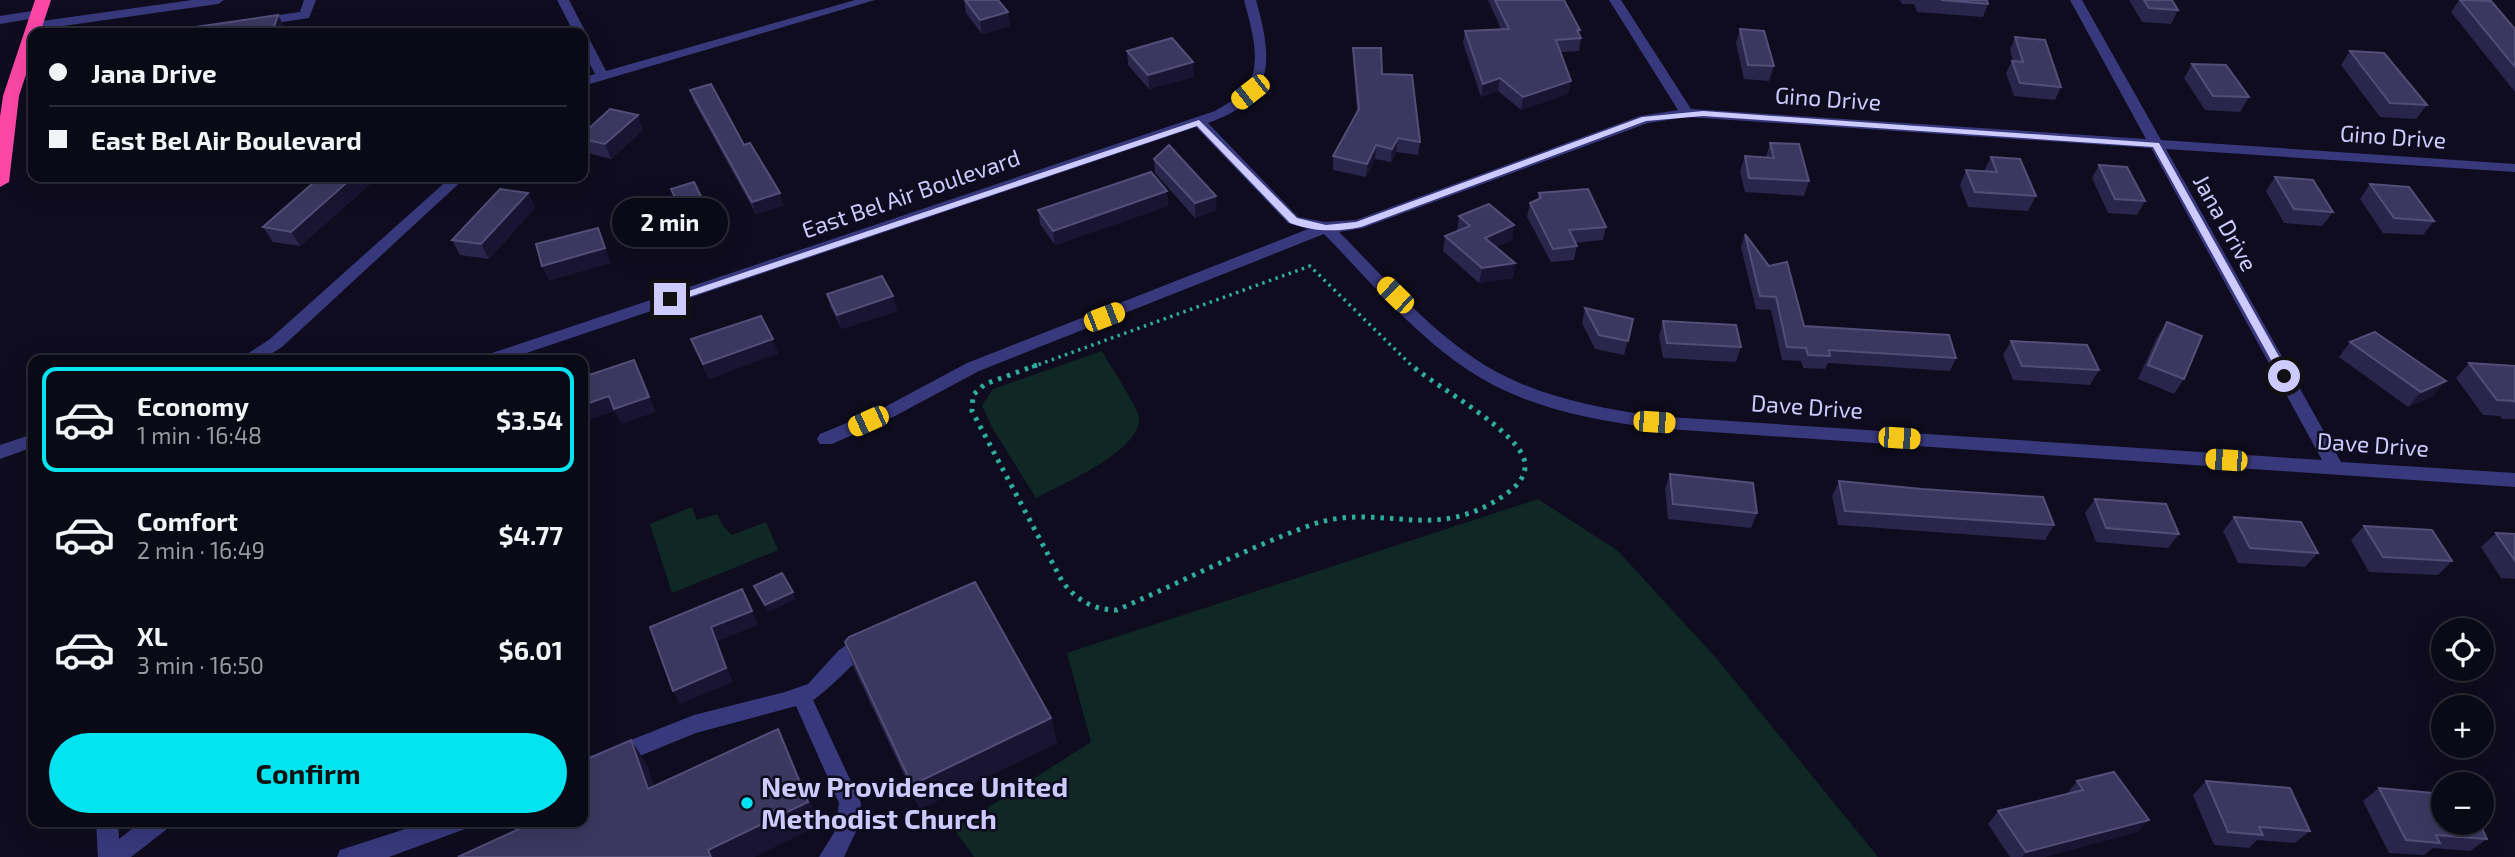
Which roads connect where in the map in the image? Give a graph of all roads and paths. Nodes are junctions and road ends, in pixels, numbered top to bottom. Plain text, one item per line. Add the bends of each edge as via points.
1 (218, 0) edge
2 (310, 0) edge
3 (564, 0) edge
4 (869, 0) edge
5 (1250, 0) edge
6 (1615, 0) edge
7 (2076, 0) edge
8 (39, 13) edge
9 (0, 20) edge
10 (239, 25) edge
11 (578, 28) edge
12 (588, 49) edge
13 (28, 60) edge
14 (601, 76) junction
15 (588, 80) edge
16 (6, 97) edge
17 (1687, 113) junction
18 (1199, 122) junction
19 (4, 127) edge
20 (2156, 145) junction
21 (2515, 168) edge
22 (0, 179) edge
23 (453, 182) edge
24 (1326, 229) junction
25 (1310, 265) joint
26 (257, 355) edge
27 (504, 355) edge
28 (826, 439) dead end
29 (28, 442) edge
30 (0, 452) edge
31 (2335, 467) junction
32 (2515, 480) edge
33 (883, 629) edge
34 (801, 695) junction
35 (588, 767) edge
36 (108, 827) edge
37 (152, 827) edge
38 (443, 827) edge
39 (111, 857) edge
40 (348, 857) edge
41 (830, 857) edge

1 - 8 street
2 - 10 street via 305,15
3 - 11 street
4 - 14 street
5 - 18 street, East Bel Air Boulevard via 1261,54 1259,77 1238,102
6 - 17 street
7 - 20 street, Jana Drive
8 - 9 street
12 - 14 street
13 - 16 highway
14 - 15 street
16 - 19 highway
17 - 20 street, Gino Drive
17 - 24 street, Gino Drive via 1645,119 1358,225
18 - 24 street, Gino Drive via 1293,220
18 - 27 street, East Bel Air Boulevard
19 - 22 highway
20 - 21 street, Gino Drive
20 - 31 street, Jana Drive
23 - 26 street
24 - 28 street via 973,367
24 - 31 street, Dave Drive via 1468,362 1526,392 1590,412 1654,422
25 - 25 path via 985,384 974,394 972,411 1057,573 1088,605 1117,610 1313,524 1341,518 1413,523 1448,520 1478,509 1521,481 1526,464 1510,436 1425,377
29 - 30 street
31 - 32 street, Dave Drive
33 - 34 street via 846,656 815,690
34 - 35 street via 694,724
34 - 41 street via 850,803 851,818 843,841
36 - 39 street
37 - 39 street
38 - 40 street

